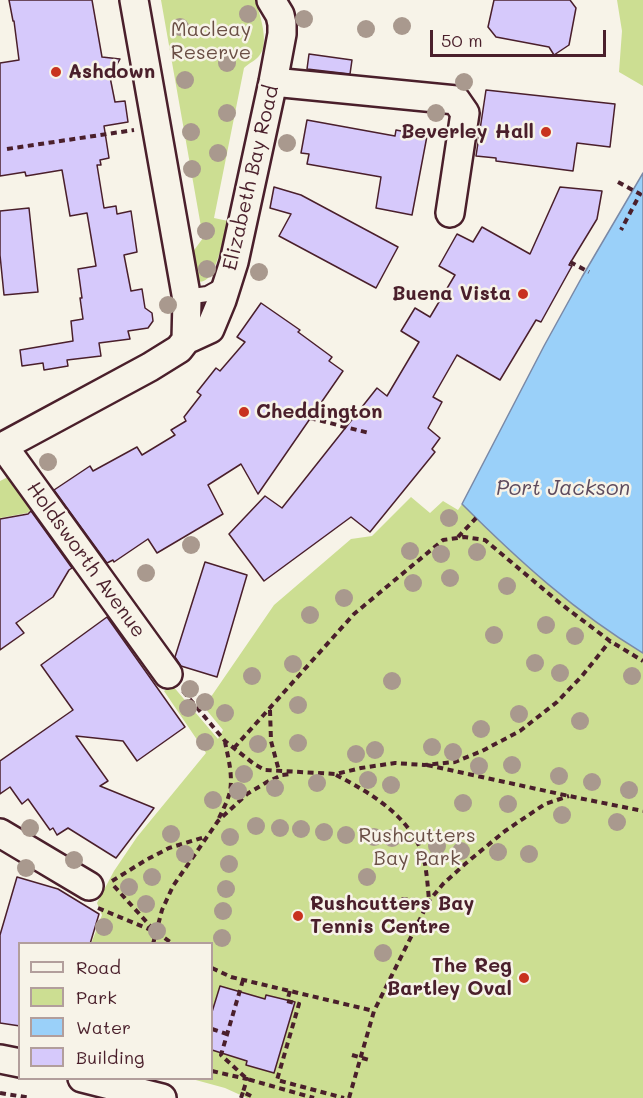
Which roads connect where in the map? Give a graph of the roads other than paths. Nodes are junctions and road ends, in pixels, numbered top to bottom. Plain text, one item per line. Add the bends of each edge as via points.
1 (134, 0) edge
2 (272, 0) edge
3 (273, 82) junction
4 (450, 213) dead end
5 (226, 282) junction
6 (186, 297) junction
7 (186, 340) junction
8 (2, 447) edge
9 (168, 674) road end
10 (0, 833) edge
11 (100, 884) road end
12 (0, 1059) edge
13 (18, 1063) edge
14 (90, 1080) edge
15 (162, 1098) edge

1 - 6 street
2 - 3 street, Elizabeth Bay Road via 282,24
3 - 4 street via 456,100 465,113
3 - 5 street, Elizabeth Bay Road via 234,262
5 - 6 lane via 207,294
5 - 7 street, Elizabeth Bay Road via 210,329
6 - 7 street
7 - 8 street, Elizabeth Bay Road via 150,367
8 - 9 street, Holdsworth Avenue
10 - 11 street
12 - 13 street
14 - 15 street

